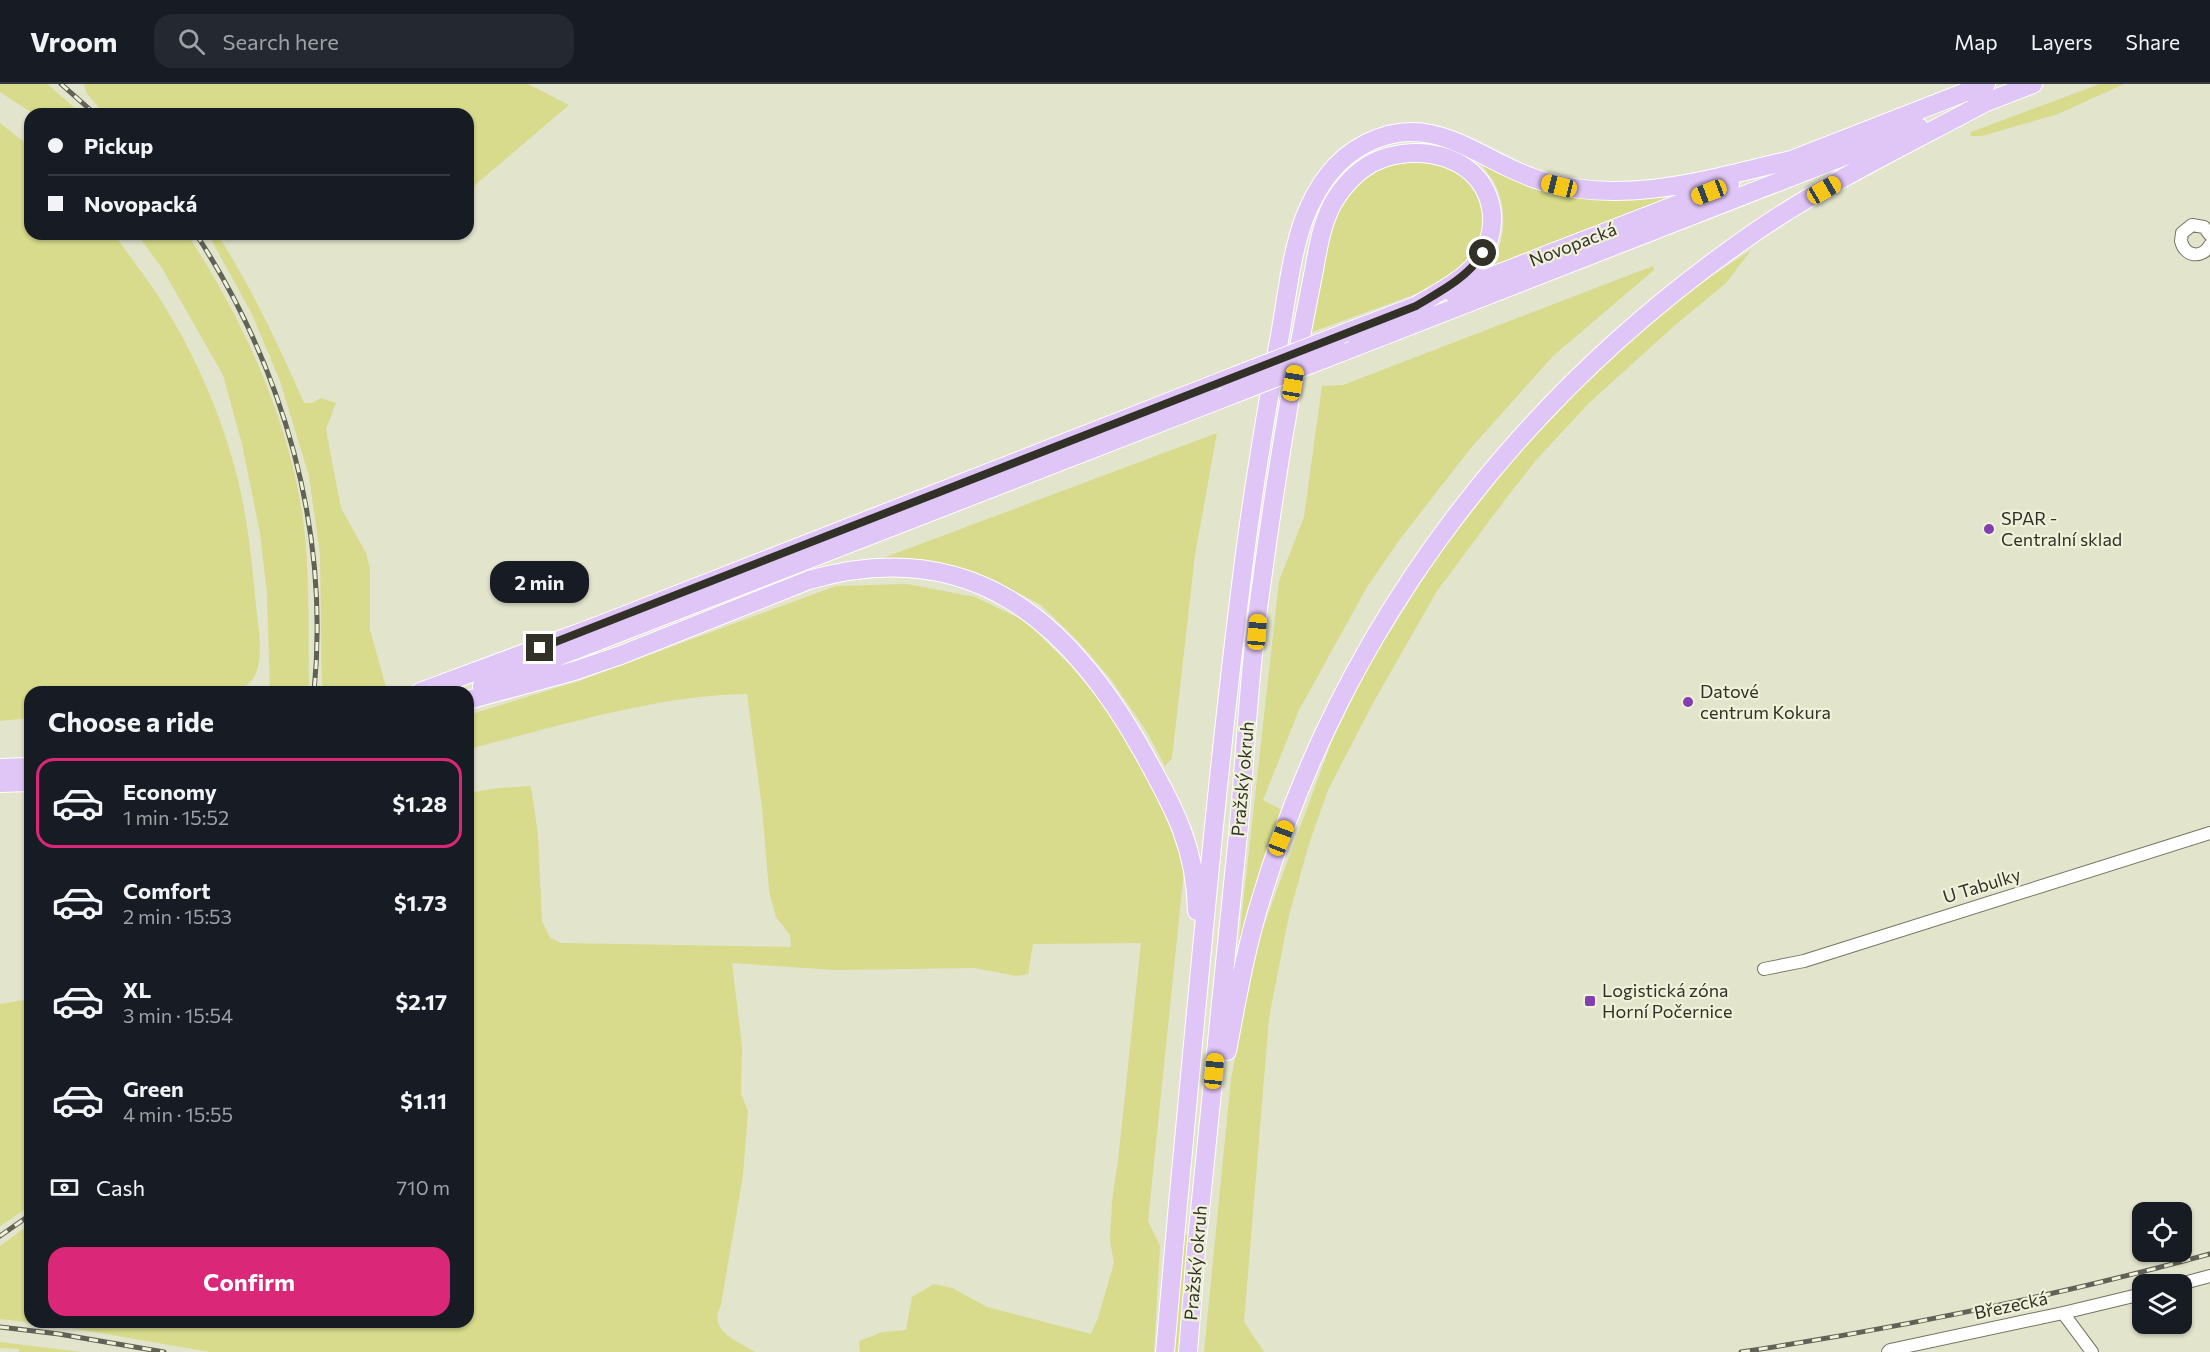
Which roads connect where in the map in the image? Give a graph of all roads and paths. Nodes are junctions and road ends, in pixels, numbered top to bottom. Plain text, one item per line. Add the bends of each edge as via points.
1 (2033, 84) edge
2 (1986, 93) edge
3 (1791, 160) junction
4 (2210, 236) edge
5 (2210, 245) edge
6 (1416, 306) junction
7 (436, 686) edge
8 (474, 689) edge
9 (474, 698) edge
10 (24, 767) edge
11 (0, 768) edge
12 (24, 782) edge
13 (0, 783) edge
14 (2210, 833) edge
15 (1764, 969) dead end
16 (1199, 976) junction
17 (1206, 1160) junction
18 (2210, 1276) edge
19 (2192, 1281) edge
20 (2132, 1296) edge
21 (2063, 1313) junction
22 (1166, 1352) edge
23 (1188, 1352) edge
24 (1888, 1352) edge
25 (2092, 1352) edge

1 - 2 highway, Novopacká
2 - 3 highway, Novopacká
2 - 8 highway, Novopacká, bridge via 1342,352
2 - 17 highway via 1791,209 1677,289 1616,340 1536,420 1450,523 1416,570 1358,667 1324,734 1285,828 1250,938
3 - 6 highway, Novopacká
3 - 16 highway, Pražský okruh via 1675,186 1604,191 1559,186 1527,176 1448,137 1417,132 1368,142 1336,164 1320,184 1302,224 1267,404 1231,665
4 - 5 street via 2204,227 2192,225 2182,233 2181,241 2184,249 2194,255 2203,253
6 - 7 highway, Novopacká, bridge
6 - 17 highway, Pražský okruh via 1473,267 1489,238 1492,215 1477,177 1448,158 1422,152 1397,154 1357,174 1329,211 1321,237 1282,442 1261,584
9 - 16 highway via 621,655 834,573 864,568 921,569 972,581 1046,624 1114,703 1141,748 1191,853 1197,899
10 - 11 highway
12 - 13 highway
14 - 15 street, U Tabulky via 1804,961
16 - 22 highway, Pražský okruh
17 - 23 highway, Pražský okruh
18 - 19 street
20 - 21 street, Březecká
21 - 24 street, Březecká
21 - 25 street

